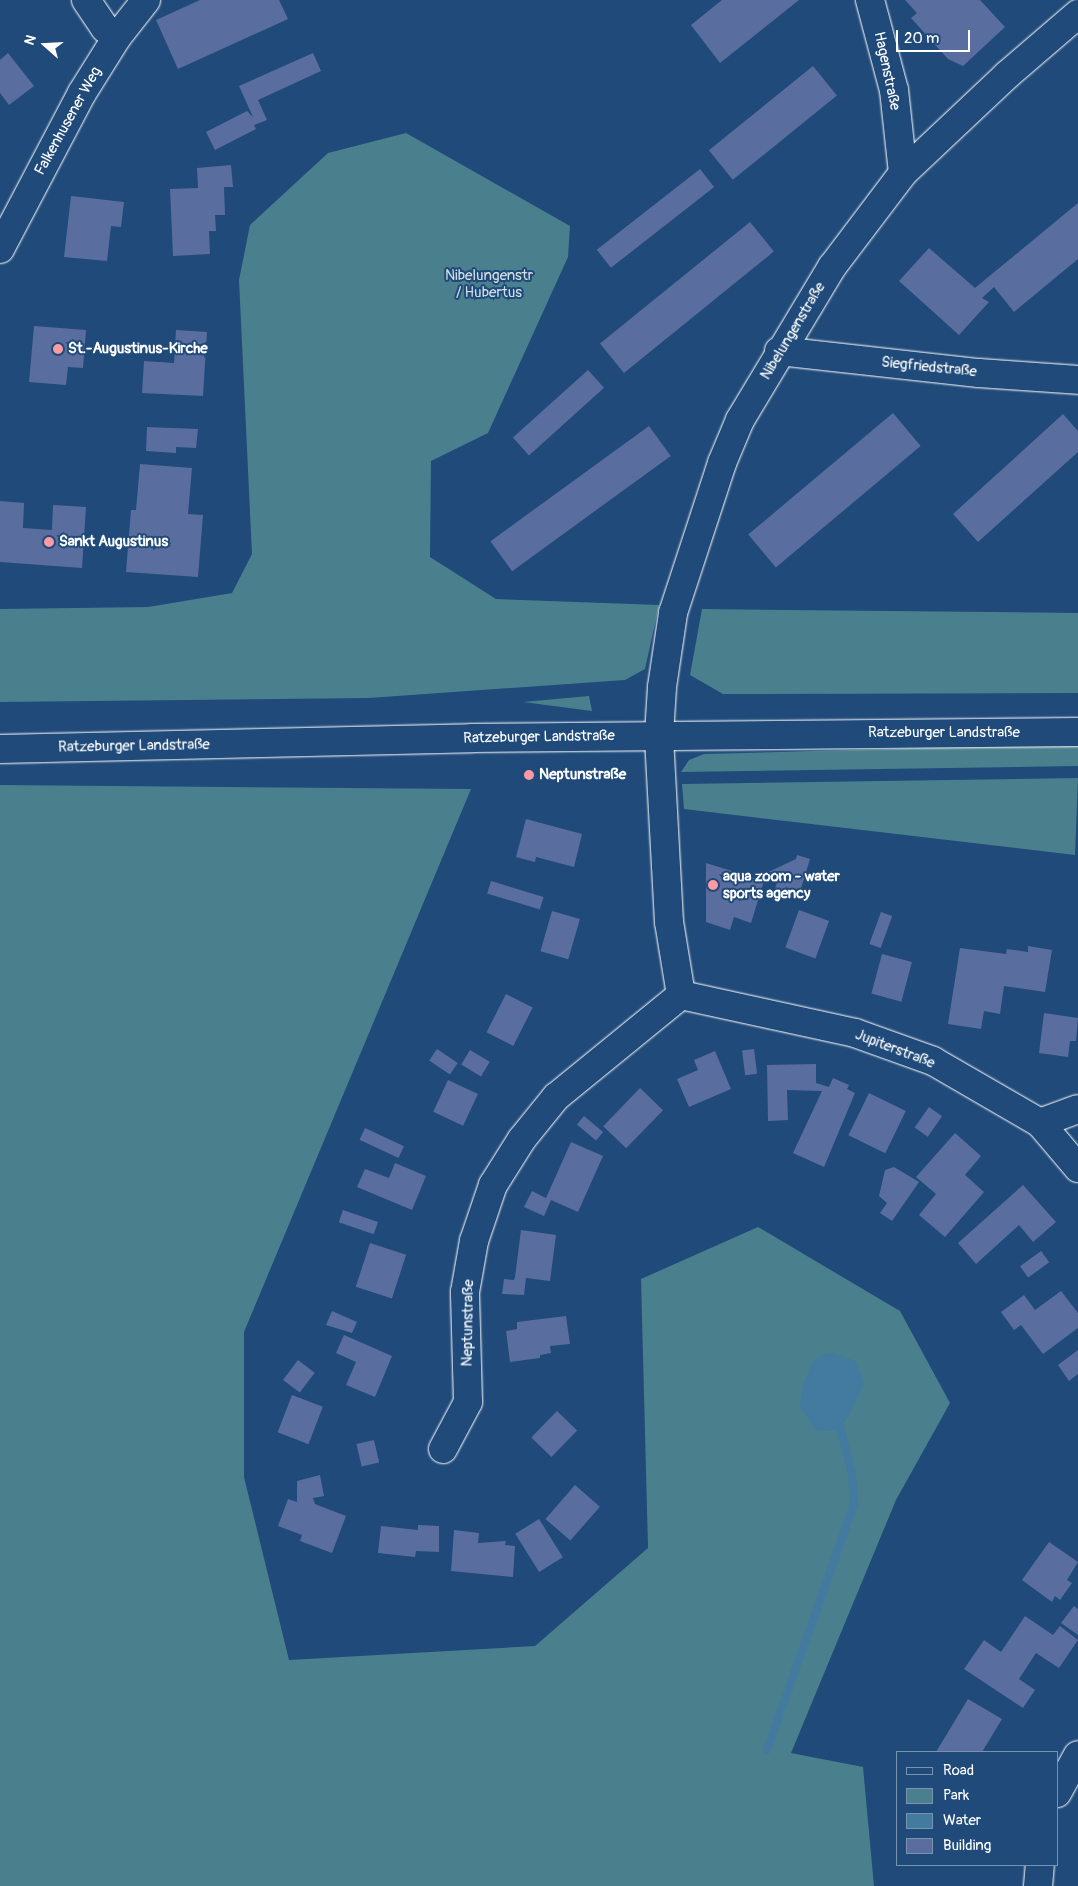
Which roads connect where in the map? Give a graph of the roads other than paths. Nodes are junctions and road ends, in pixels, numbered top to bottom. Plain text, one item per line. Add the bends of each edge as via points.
1 (86, 0) edge
2 (146, 0) edge
3 (870, 0) edge
4 (1078, 14) edge
5 (117, 37) junction
6 (903, 173) junction
7 (0, 249) edge
8 (780, 351) junction
9 (1078, 380) edge
10 (1078, 732) edge
11 (659, 735) junction
12 (0, 749) edge
13 (681, 995) junction
14 (1078, 1109) edge
15 (1040, 1123) junction
16 (1078, 1168) edge
17 (443, 1449) dead end
18 (1078, 1754) edge
19 (1058, 1791) edge
20 (1040, 1866) edge
21 (1038, 1886) edge

1 - 5 street via 105,28
2 - 5 street, Falkenhusener Weg
3 - 6 street, Hagenstraße via 894,90
4 - 6 street, Nibelungenstraße via 1007,75
5 - 7 street, Falkenhusener Weg via 82,93
6 - 8 street, Nibelungenstraße via 832,267
8 - 9 street, Siegfriedstraße via 979,373
8 - 11 street, Nibelungenstraße via 740,420 722,463 673,613
10 - 11 street, Ratzeburger Landstraße
11 - 12 street, Ratzeburger Landstraße
11 - 13 street via 669,922
13 - 15 street, Jupiterstraße via 855,1033 934,1061
13 - 17 street, Neptunstraße via 556,1097 522,1139 493,1185 474,1241 465,1292 468,1402
14 - 15 street
15 - 16 street, Jupiterstraße
18 - 19 street
20 - 21 street

